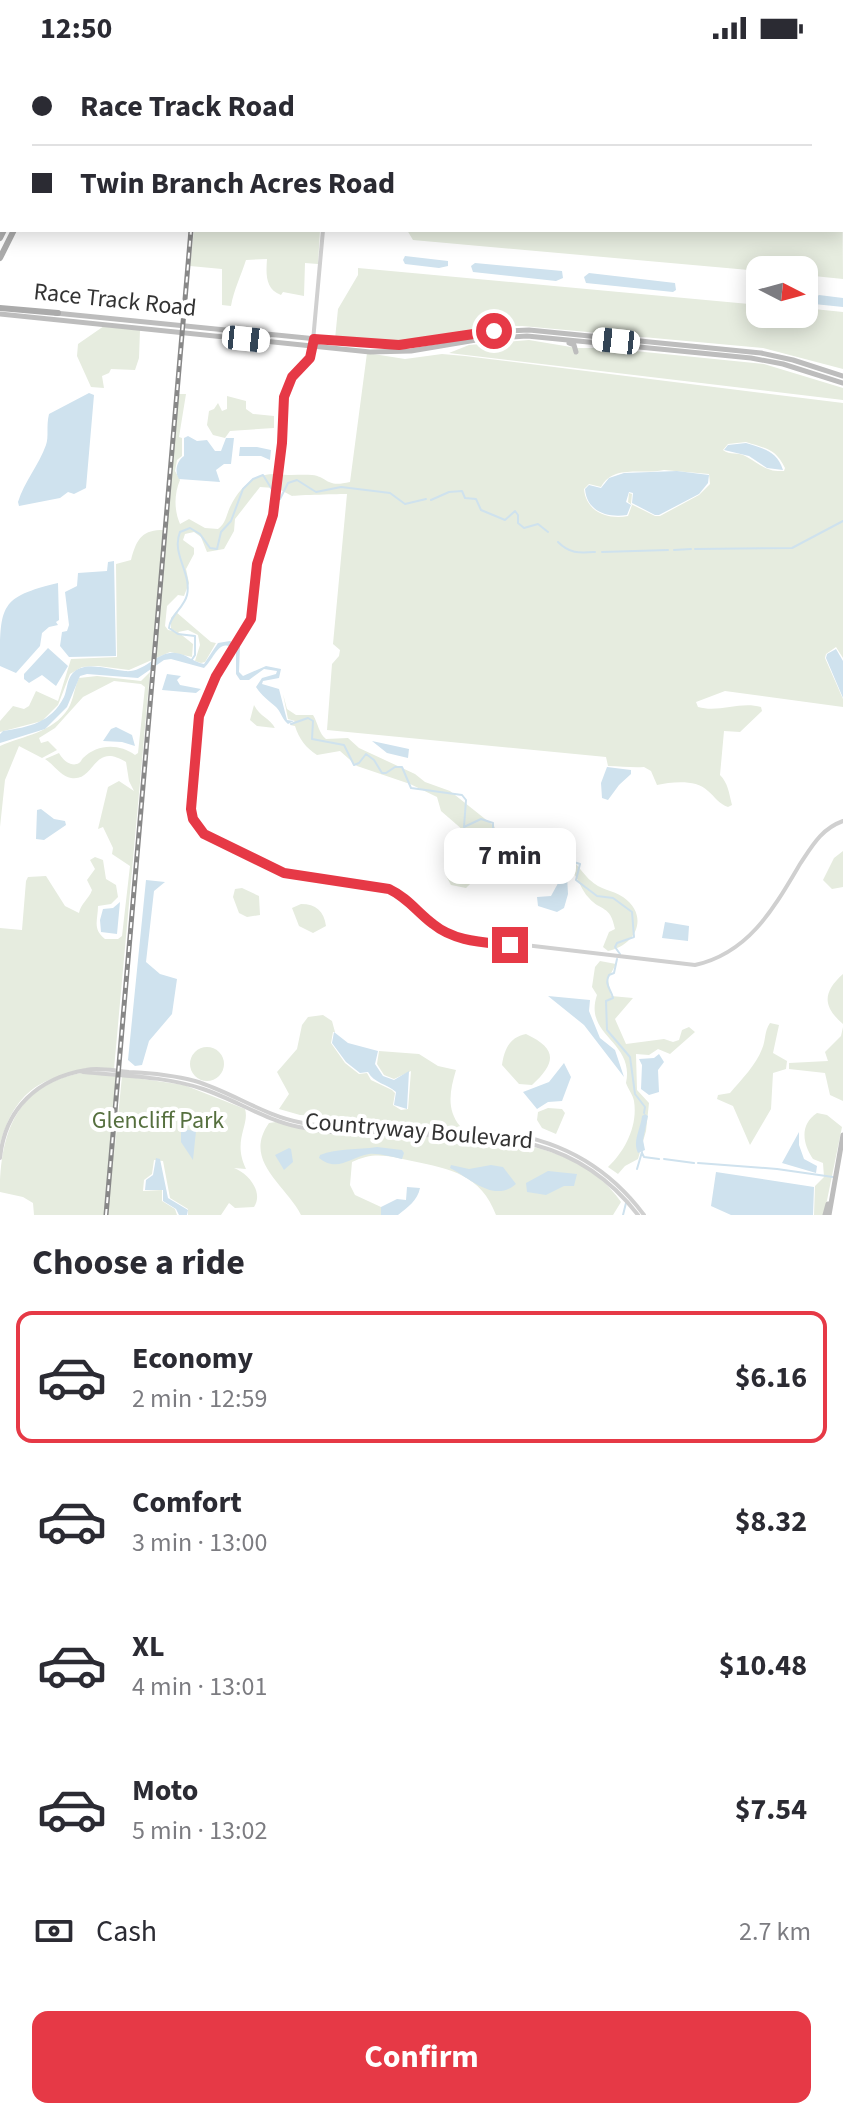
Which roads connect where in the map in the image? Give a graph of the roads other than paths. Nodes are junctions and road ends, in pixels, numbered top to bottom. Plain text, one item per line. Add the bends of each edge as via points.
1 (12, 232) edge
2 (323, 232) edge
3 (0, 258) edge
4 (0, 309) edge
5 (46, 311) joint
6 (58, 313) junction
7 (70, 314) junction
8 (121, 320) junction
9 (66, 321) junction
10 (76, 322) junction
11 (127, 327) junction
12 (528, 336) junction
13 (626, 339) junction
14 (579, 341) junction
15 (313, 343) junction
16 (576, 352) dead end
17 (843, 380) edge
18 (843, 821) edge
19 (81, 1072) junction
20 (252, 1108) junction
21 (411, 1132) junction
22 (843, 1135) edge
23 (567, 1153) junction
24 (0, 1158) edge
25 (637, 1211) edge
26 (644, 1215) edge
27 (827, 1215) edge

1 - 3 main road
2 - 15 street
4 - 5 main road
4 - 6 main road
4 - 9 main road, Race Track Road
5 - 6 main road, Race Track Road
6 - 7 main road, Race Track Road
6 - 9 main road
7 - 8 main road, Race Track Road
7 - 10 main road
8 - 10 main road
8 - 11 main road
8 - 15 main road, Race Track Road
9 - 10 main road, Race Track Road
10 - 11 main road, Race Track Road
11 - 15 main road, Race Track Road
12 - 14 main road, Race Track Road
12 - 15 main road, Race Track Road via 395,352
12 - 16 main road via 571,343
13 - 14 main road
13 - 15 main road, Race Track Road via 519,330 399,345
13 - 17 main road, Race Track Road via 769,354
14 - 17 main road, Race Track Road via 751,358
15 - 18 street via 308,361 285,392 273,515 257,564 251,619 199,716 191,801 193,819 204,834 284,873 389,889 414,904 435,927 456,937 684,965 724,955 757,931 814,842
19 - 20 street, Countryway Boulevard via 173,1081
19 - 20 street, Countryway Boulevard via 182,1078
19 - 24 street, Countryway Boulevard via 50,1080 22,1102 5,1131
20 - 21 street, Countryway Boulevard via 325,1126
20 - 21 street, Countryway Boulevard via 277,1121 314,1129
21 - 23 street, Countryway Boulevard via 520,1135
22 - 27 main road
23 - 25 street, Countryway Boulevard
23 - 25 street, Countryway Boulevard via 614,1180
25 - 26 street, Countryway Boulevard

